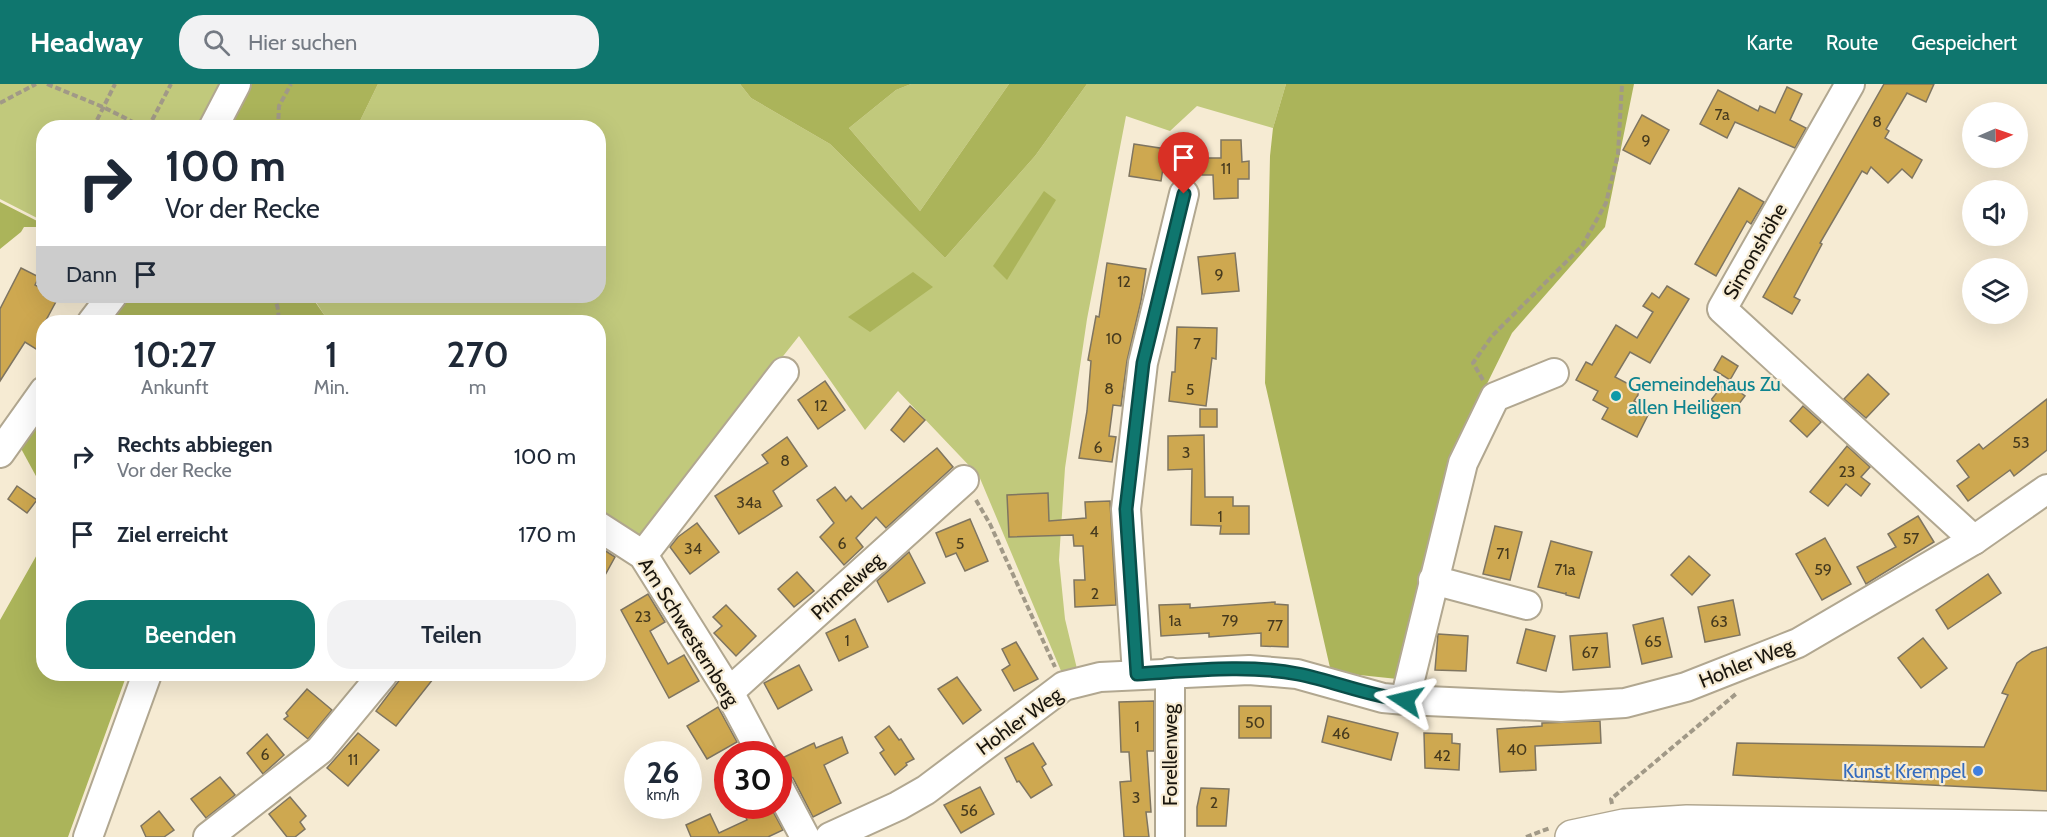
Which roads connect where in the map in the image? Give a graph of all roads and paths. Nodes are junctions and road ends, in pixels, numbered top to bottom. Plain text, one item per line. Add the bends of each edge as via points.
1 (36, 84) edge
2 (47, 84) edge
3 (115, 84) edge
4 (171, 84) edge
5 (236, 84) edge
6 (291, 84) edge
7 (1622, 84) edge
8 (1850, 84) edge
9 (0, 103) edge
10 (103, 107) junction
11 (97, 120) edge
12 (130, 120) edge
13 (151, 120) edge
14 (217, 120) edge
15 (278, 120) edge
16 (1184, 194) dead end
17 (107, 303) edge
18 (97, 315) edge
19 (784, 372) dead end
20 (1554, 373) dead end
21 (1495, 397) junction
22 (36, 402) edge
23 (0, 453) edge
24 (964, 480) joint
25 (2047, 489) edge
26 (606, 531) edge
27 (1974, 540) junction
28 (643, 555) junction
29 (1433, 580) junction
30 (1527, 605) dead end
31 (1170, 672) junction
32 (1137, 674) junction
33 (144, 681) edge
34 (377, 681) edge
35 (1064, 686) junction
36 (1745, 687) dead end
37 (729, 692) junction
38 (1405, 700) junction
39 (755, 741) edge
40 (1613, 810) dead end
41 (792, 812) edge
42 (2047, 828) edge
43 (867, 829) edge
44 (88, 837) edge
45 (208, 837) edge
46 (805, 837) edge
47 (830, 837) edge
48 (1170, 837) edge
49 (1572, 837) edge

1 - 9 path
2 - 10 path
3 - 10 path
4 - 13 path
5 - 14 street
6 - 15 path via 279,106
7 - 21 path via 1618,154 1606,203 1582,246 1492,336 1473,363
8 - 27 street, Simonshöhe via 1722,309
10 - 11 path
10 - 12 path
16 - 32 street via 1143,363 1126,509
17 - 18 street
19 - 28 street
20 - 21 street
21 - 29 street via 1463,463
22 - 23 street
24 - 35 path via 990,524
24 - 37 street, Primelweg
25 - 27 street, Hohler Weg
26 - 28 street, Am Schwesternberg
27 - 38 street, Hohler Weg via 1798,643 1686,687 1625,703 1561,707
28 - 37 street, Am Schwesternberg
29 - 30 street
29 - 38 street
31 - 32 street, Hohler Weg
31 - 38 street, Hohler Weg via 1249,670 1297,674 1383,698
31 - 48 street, Forellenweg
32 - 35 street, Hohler Weg via 1100,677
33 - 44 street
34 - 45 street via 320,750
35 - 43 street, Hohler Weg
36 - 40 path via 1611,799
37 - 39 street, Am Schwesternberg
41 - 46 street
42 - 49 main road via 1687,822 1624,826
43 - 47 street, Hohler Weg

